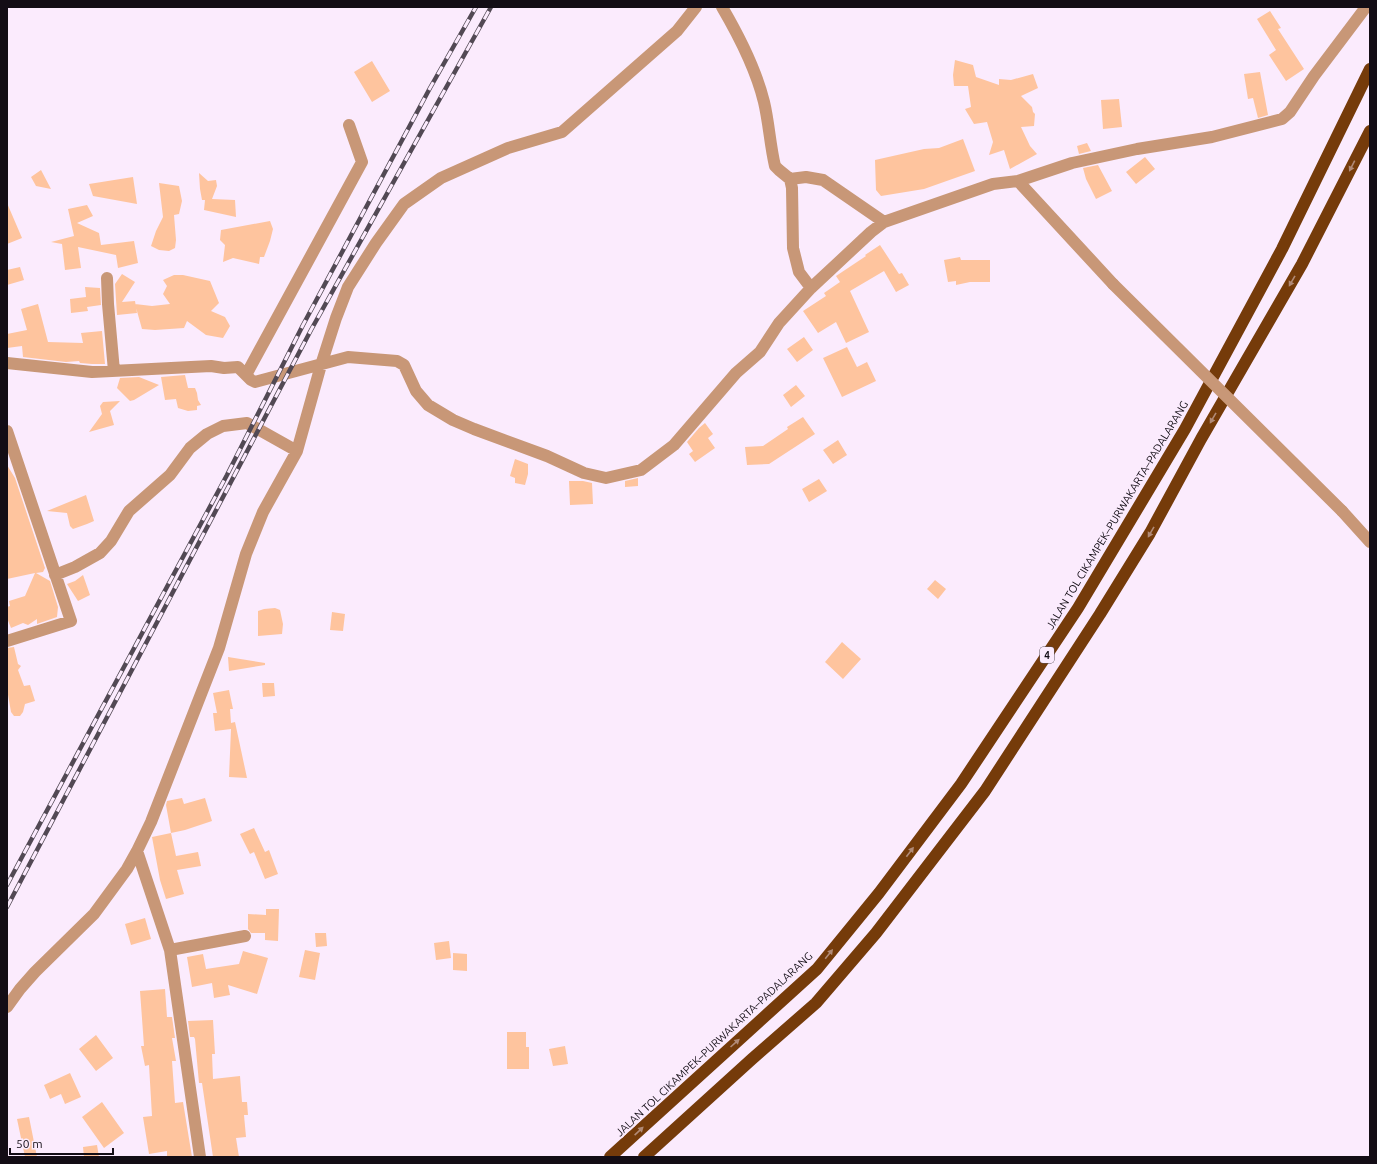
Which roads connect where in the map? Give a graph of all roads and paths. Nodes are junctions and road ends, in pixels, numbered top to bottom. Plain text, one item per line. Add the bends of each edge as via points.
1 (696, 7) edge
2 (722, 7) edge
3 (1366, 7) edge
4 (1370, 69) edge
5 (349, 125) dead end
6 (1370, 131) edge
7 (790, 179) junction
8 (1018, 181) junction
9 (884, 222) junction
10 (107, 278) dead end
11 (811, 288) junction
12 (7, 363) edge
13 (321, 365) junction
14 (114, 371) junction
15 (246, 375) junction
16 (7, 431) edge
17 (297, 451) junction
18 (1370, 542) edge
19 (55, 575) junction
20 (7, 641) edge
21 (137, 851) junction
22 (245, 936) dead end
23 (170, 950) junction
24 (7, 1007) edge
25 (200, 1157) edge
26 (610, 1157) edge
27 (644, 1157) edge

1 - 13 street via 677,31 562,132 508,148 441,178 404,204 348,287
2 - 7 street via 738,34 764,101 775,166
3 - 8 street via 1290,112 1282,119 1212,137 1072,162
26 -> 4 highway, JALAN TOL CIKAMPEK–PURWAKARTA–PADALARANG / 4 via 817,969 879,893 961,784 1078,608 1185,429 1282,249
5 - 15 street via 362,162
6 -> 27 highway, 4 via 1302,264 1150,533 984,791 876,933 816,1003
7 - 9 street via 806,177 823,180
7 - 11 street via 793,248 799,272
8 - 9 street via 993,184
8 - 18 street, bridge via 1113,284 1342,511
9 - 11 street
10 - 14 street
11 - 13 street via 779,323 760,352 736,373 674,445 641,470 606,478 584,474 548,456 452,420 428,405 416,391 404,365 397,361 348,357
12 - 14 street via 92,372
13 - 15 street via 255,382
13 - 17 street
14 - 15 street via 211,366 238,367
16 - 19 street
17 - 19 street via 247,422 223,426 207,434 190,448 170,475 129,511 111,541 100,553
17 - 21 street via 263,512 246,554 218,648 151,822
19 - 20 street via 71,621
21 - 23 street
21 - 24 street via 94,914 35,972
22 - 23 street
23 - 25 street

